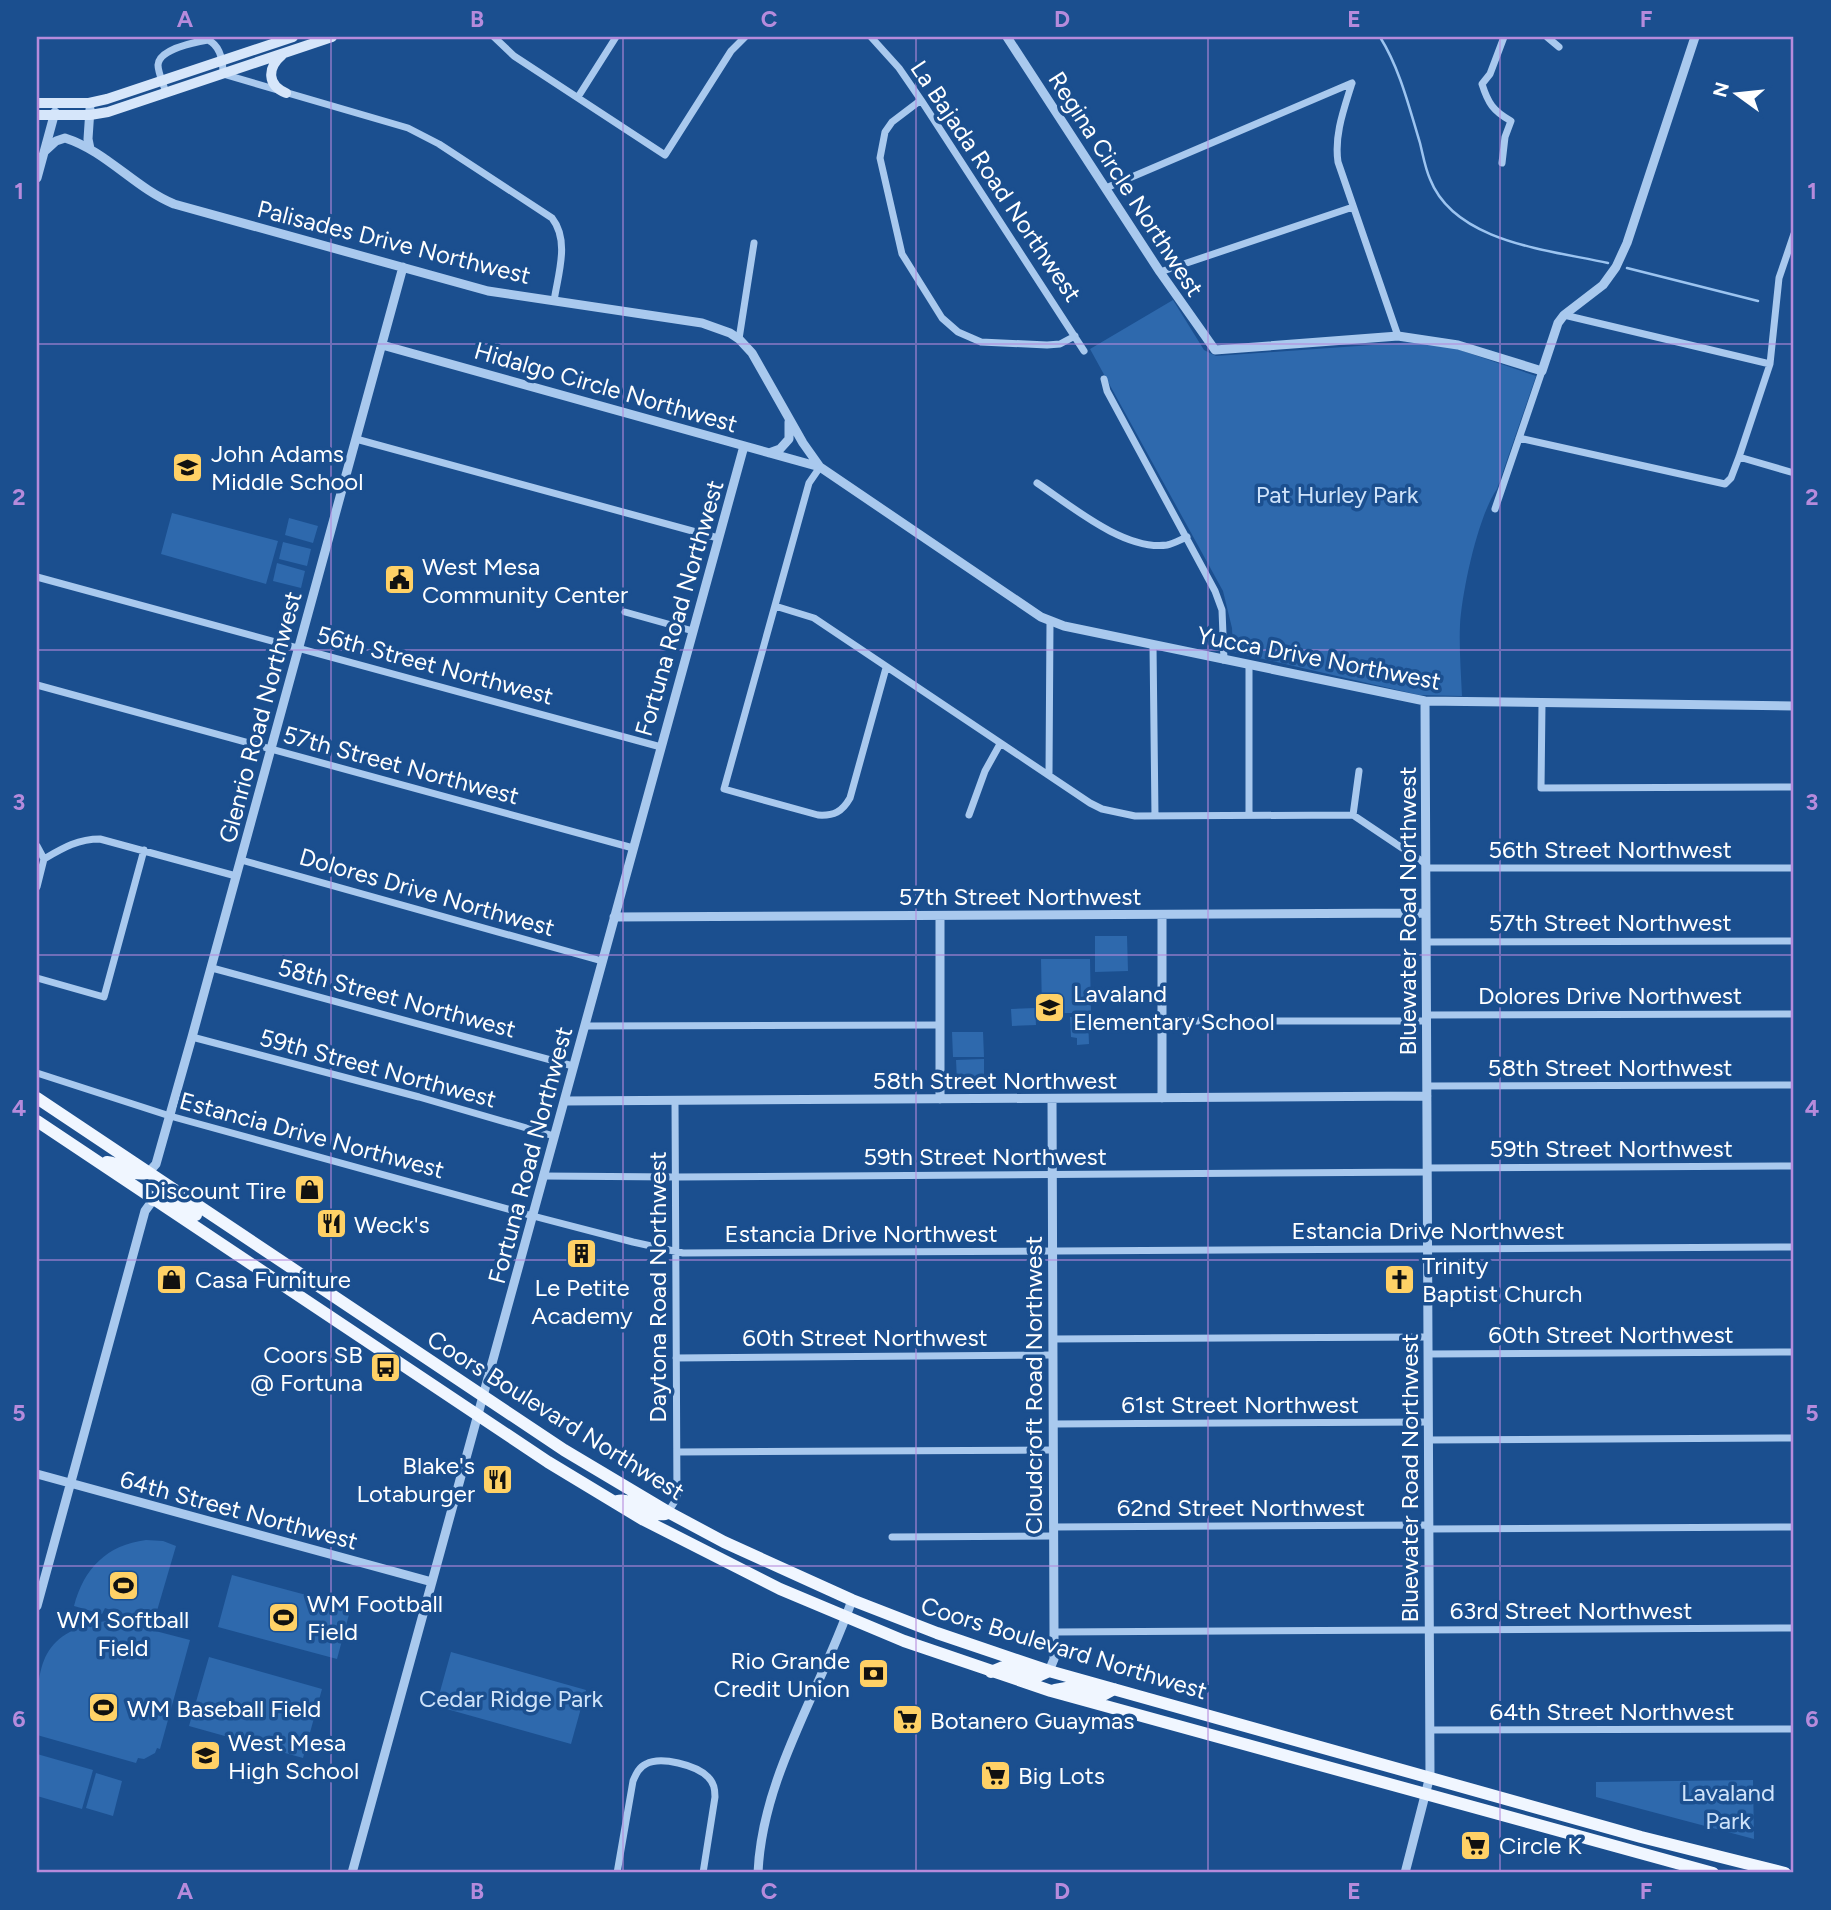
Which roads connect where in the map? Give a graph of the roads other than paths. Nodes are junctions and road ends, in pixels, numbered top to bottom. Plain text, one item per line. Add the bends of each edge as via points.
1 (293, 37) edge
2 (494, 37) edge
3 (615, 37) edge
4 (745, 37) edge
5 (871, 37) edge
6 (1007, 37) edge
7 (1504, 37) edge
8 (1547, 37) edge
9 (1695, 37) edge
10 (327, 38) edge
11 (1559, 47) dead end
12 (285, 53) junction
13 (223, 61) junction
14 (223, 74) junction
15 (165, 88) junction
16 (286, 93) junction
17 (578, 97) junction
18 (921, 100) junction
19 (37, 103) edge
20 (55, 103) junction
21 (90, 109) junction
22 (37, 115) edge
23 (54, 115) junction
24 (90, 149) junction
25 (44, 152) junction
26 (1502, 163) dead end
27 (37, 178) edge
28 (1106, 188) junction
29 (1353, 207) junction
30 (1794, 234) edge
31 (754, 243) dead end
32 (403, 267) junction
33 (1160, 272) junction
34 (554, 301) junction
35 (1564, 314) junction
36 (1075, 336) junction
37 (1398, 336) junction
38 (739, 339) junction
39 (382, 345) junction
40 (1084, 351) dead end
41 (1769, 365) junction
42 (1542, 371) junction
43 (1104, 379) dead end
44 (789, 417) junction
45 (1519, 438) junction
46 (356, 439) junction
47 (744, 446) junction
48 (769, 453) junction
49 (1739, 457) junction
50 (820, 467) junction
51 (1794, 473) edge
52 (1037, 483) dead end
53 (1495, 509) dead end
54 (1187, 537) junction
55 (718, 538) junction
56 (37, 577) edge
57 (775, 606) junction
58 (625, 612) dead end
59 (1050, 622) junction
60 (693, 631) junction
61 (1153, 645) junction
62 (298, 648) junction
63 (1224, 660) junction
64 (1249, 665) junction
65 (886, 668) junction
66 (37, 685) edge
67 (1425, 701) junction
68 (1542, 704) junction
69 (1794, 706) edge
70 (1000, 744) junction
71 (660, 747) junction
72 (271, 749) junction
73 (1359, 771) dead end
74 (1049, 775) junction
75 (1794, 787) edge
76 (1249, 814) junction
77 (1353, 815) junction
78 (970, 816) dead end
79 (1155, 816) junction
80 (37, 846) edge
81 (633, 848) junction
82 (144, 850) junction
83 (44, 859) junction
84 (241, 860) junction
85 (1426, 866) junction
86 (1794, 868) edge
87 (236, 876) junction
88 (37, 887) edge
89 (1426, 913) junction
90 (1161, 915) junction
91 (940, 916) junction
92 (614, 917) junction
93 (1794, 941) edge
94 (1426, 942) junction
95 (602, 961) junction
96 (212, 968) junction
97 (37, 978) edge
98 (1794, 1014) edge
99 (1426, 1018) junction
100 (1162, 1021) junction
101 (940, 1025) junction
102 (585, 1026) junction
103 (192, 1037) junction
104 (573, 1066) junction
105 (37, 1073) edge
106 (1794, 1086) edge
107 (1427, 1091) junction
108 (37, 1098) edge
109 (1162, 1098) junction
110 (1052, 1099) junction
111 (940, 1100) junction
112 (564, 1101) junction
113 (675, 1101) junction
114 (170, 1116) junction
115 (37, 1121) edge
116 (554, 1136) junction
117 (96, 1161) junction
118 (1794, 1166) edge
119 (1427, 1170) junction
120 (148, 1173) junction
121 (1052, 1175) junction
122 (543, 1176) junction
123 (676, 1177) junction
124 (153, 1200) junction
125 (533, 1216) junction
126 (214, 1217) junction
127 (1794, 1247) edge
128 (1427, 1250) junction
129 (675, 1252) junction
130 (1052, 1252) junction
131 (1428, 1337) junction
132 (1053, 1339) junction
133 (1794, 1352) edge
134 (1428, 1354) junction
135 (1053, 1356) junction
136 (676, 1357) junction
137 (483, 1396) junction
138 (478, 1416) junction
139 (1428, 1422) junction
140 (1053, 1424) junction
141 (1794, 1438) edge
142 (1428, 1440) junction
143 (1052, 1450) junction
144 (677, 1452) junction
145 (37, 1474) edge
146 (72, 1484) junction
147 (614, 1503) junction
148 (668, 1512) junction
149 (1429, 1527) junction
150 (1794, 1527) edge
151 (1053, 1531) junction
152 (892, 1537) dead end
153 (697, 1546) junction
154 (759, 1559) junction
155 (432, 1582) junction
156 (852, 1600) junction
157 (37, 1605) edge
158 (846, 1618) junction
159 (1794, 1628) edge
160 (1429, 1629) junction
161 (1054, 1632) junction
162 (1049, 1671) junction
163 (991, 1672) junction
164 (1114, 1689) junction
165 (1051, 1691) junction
166 (1430, 1730) junction
167 (1794, 1730) edge
168 (1430, 1776) junction
169 (1426, 1794) junction
170 (352, 1873) edge
171 (617, 1873) edge
172 (703, 1873) edge
173 (758, 1873) edge
174 (1405, 1873) edge
175 (1713, 1873) edge
176 (1785, 1873) edge

1 - 13 main road
2 - 17 street via 514,56
3 - 17 street
4 - 17 street via 731,51 665,155
5 - 18 street, La Bajada Road Northwest
6 - 28 street, Regina Circle Northwest
7 - 26 street via 1482,84 1488,103 1511,121
8 - 11 street
9 - 35 street via 1628,243 1603,285
10 - 12 main road
12 - 14 main road
12 - 16 main road via 270,73 275,86
13 - 14 street
13 - 15 main road
13 - 15 street via 208,40 167,51 158,62
14 - 15 main road
14 - 16 street
15 - 21 main road via 108,112
16 - 34 street via 408,128 549,215 562,244
18 - 36 street, La Bajada Road Northwest
18 - 36 street via 892,122 880,158 902,254 942,318 958,332 981,342 1047,345
19 - 20 main road
20 - 21 main road
20 - 23 street
21 - 23 main road
21 - 24 street
22 - 23 main road
23 - 25 street
24 - 25 street via 65,138
24 - 32 street, Palisades Drive Northwest via 146,190 174,204
25 - 27 street
28 - 29 street via 1352,83 1336,147
28 - 33 street, Regina Circle Northwest
29 - 33 street
29 - 37 street
30 - 41 street via 1779,278
31 - 38 street
32 - 34 street, Palisades Drive Northwest via 488,291
32 - 39 street, Glenrio Road Northwest
33 - 37 street, Regina Circle Northwest via 1215,350
34 - 38 street, Palisades Drive Northwest via 702,323
35 - 41 street
35 - 42 street
36 - 40 street, La Bajada Road Northwest
37 - 42 street via 1458,345
38 - 44 street, Palisades Drive Northwest
39 - 46 street, Glenrio Road Northwest
39 - 47 street, Hidalgo Circle Northwest
41 - 49 street
42 - 45 street
43 - 54 street
44 - 48 street via 789,439
44 - 50 street, Palisades Drive Northwest
45 - 49 street via 1725,484
45 - 53 street
46 - 55 street
46 - 62 street, Glenrio Road Northwest
47 - 48 street, Hidalgo Circle Northwest
47 - 55 street, Fortuna Road Northwest
48 - 50 street, Hidalgo Circle Northwest
49 - 51 street
50 - 57 street via 809,483
50 - 59 street, Palisades Drive Northwest
52 - 54 street via 1124,538 1168,545
54 - 63 street via 1222,610
55 - 60 street, Fortuna Road Northwest
56 - 62 street, 56th Street Northwest
57 - 65 street via 814,618
57 - 65 street via 724,789 818,815 838,813 850,798
58 - 60 street
59 - 61 street, Yucca Drive Northwest
59 - 74 street
60 - 71 street, Fortuna Road Northwest
61 - 63 street, Yucca Drive Northwest
61 - 79 street
62 - 71 street, 56th Street Northwest
62 - 72 street, Glenrio Road Northwest
63 - 64 street, Yucca Drive Northwest
64 - 67 street, Yucca Drive Northwest
64 - 76 street
65 - 70 street
66 - 72 street, 57th Street Northwest
67 - 68 street, Yucca Drive Northwest
67 - 85 street, Bluewater Road Northwest
68 - 69 street, Yucca Drive Northwest
68 - 75 street via 1541,789
70 - 74 street
70 - 78 street
71 - 81 street, Fortuna Road Northwest
72 - 81 street, 57th Street Northwest
72 - 84 street, Glenrio Road Northwest
73 - 77 street
74 - 79 street via 1102,809
76 - 77 street
76 - 79 street
77 - 85 street
80 - 83 street
81 - 92 street, Fortuna Road Northwest
82 - 83 street via 86,839
82 - 87 street
82 - 97 street via 104,997
83 - 88 street
84 - 87 street, Glenrio Road Northwest
84 - 95 street, Dolores Drive Northwest
85 - 86 street, 56th Street Northwest
85 - 89 street, Bluewater Road Northwest
87 - 96 street, Glenrio Road Northwest
89 - 90 street, 57th Street Northwest
89 - 94 street, Bluewater Road Northwest
90 - 91 street, 57th Street Northwest
90 - 100 street
91 - 92 street, 57th Street Northwest
91 - 101 street
92 - 95 street, Fortuna Road Northwest
93 - 94 street, 57th Street Northwest
94 - 99 street, Bluewater Road Northwest
95 - 102 street, Fortuna Road Northwest
96 - 103 street, Glenrio Road Northwest
96 - 104 street, 58th Street Northwest
98 - 99 street, Dolores Drive Northwest
99 - 100 street, Dolores Drive Northwest
99 - 107 street, Bluewater Road Northwest
100 - 109 street
101 - 102 street
101 - 111 street
102 - 104 street, Fortuna Road Northwest
103 - 114 street, Glenrio Road Northwest
103 - 116 street, 59th Street Northwest
104 - 112 street, Fortuna Road Northwest
105 - 114 street, Estancia Drive Northwest
106 - 107 street, 58th Street Northwest
107 - 109 street, 58th Street Northwest
107 - 119 street, Bluewater Road Northwest
108 - 120 main road, Coors Boulevard Northwest
109 - 110 street, 58th Street Northwest
110 - 111 street, 58th Street Northwest
110 - 121 street, Cloudcroft Road Northwest
111 - 113 street, 58th Street Northwest
112 - 113 street, 58th Street Northwest
112 - 116 street, Fortuna Road Northwest
113 - 123 street, Daytona Road Northwest
114 - 120 street, Glenrio Road Northwest via 156,1164
114 - 125 street, Estancia Drive Northwest
115 - 117 main road, Coors Boulevard Northwest
116 - 122 street, Fortuna Road Northwest
117 - 120 main road via 114,1163 133,1175
117 - 124 main road, Coors Boulevard Northwest
118 - 119 street, 59th Street Northwest
119 - 121 street, 59th Street Northwest
119 - 128 street, Bluewater Road Northwest
120 - 126 main road, Coors Boulevard Northwest
121 - 123 street, 59th Street Northwest
121 - 130 street, Cloudcroft Road Northwest
122 - 123 street, 59th Street Northwest
122 - 125 street, Fortuna Road Northwest
123 - 129 street, Daytona Road Northwest
124 - 126 main road via 171,1200 198,1216
124 - 138 main road, Coors Boulevard Northwest
124 - 146 street via 145,1211
125 - 129 street, Estancia Drive Northwest
125 - 137 street, Fortuna Road Northwest
126 - 137 main road, Coors Boulevard Northwest
127 - 128 street, Estancia Drive Northwest
128 - 130 street, Estancia Drive Northwest
128 - 131 street, Bluewater Road Northwest
129 - 130 street, Estancia Drive Northwest
129 - 136 street, Daytona Road Northwest
130 - 132 street, Cloudcroft Road Northwest
131 - 132 street
131 - 134 street, Bluewater Road Northwest
132 - 135 street, Cloudcroft Road Northwest
133 - 134 street, 60th Street Northwest
134 - 139 street, Bluewater Road Northwest
135 - 136 street, 60th Street Northwest
135 - 140 street, Cloudcroft Road Northwest
136 - 144 street, Daytona Road Northwest
137 - 138 street, Fortuna Road Northwest
137 - 148 main road, Coors Boulevard Northwest
138 - 147 main road, Coors Boulevard Northwest
138 - 155 street, Fortuna Road Northwest
139 - 140 street, 61st Street Northwest
139 - 142 street, Bluewater Road Northwest
140 - 143 street, Cloudcroft Road Northwest
141 - 142 street
142 - 149 street, Bluewater Road Northwest
143 - 144 street
143 - 151 street, Cloudcroft Road Northwest
144 - 148 street, Daytona Road Northwest via 677,1498
145 - 146 street, 64th Street Northwest
146 - 155 street, 64th Street Northwest
146 - 157 street
147 - 148 main road via 624,1499 655,1514
147 - 153 main road, Coors Boulevard Northwest
148 - 154 main road, Coors Boulevard Northwest
149 - 150 street, 62nd Street Northwest
149 - 151 street, 62nd Street Northwest
149 - 160 street, Bluewater Road Northwest
151 - 152 street, 62nd Street Northwest
151 - 161 street, Cloudcroft Road Northwest
153 - 154 main road via 710,1544
153 - 158 main road, Coors Boulevard Northwest
154 - 156 main road, Coors Boulevard Northwest
155 - 170 street, Fortuna Road Northwest
156 - 158 street
156 - 162 main road, Coors Boulevard Northwest
158 - 163 main road, Coors Boulevard Northwest
158 - 173 street via 769,1806
159 - 160 street, 63rd Street Northwest
160 - 161 street, 63rd Street Northwest
160 - 166 street, Bluewater Road Northwest
161 - 162 street, Cloudcroft Road Northwest
162 - 163 main road via 1038,1676 1003,1667
162 - 164 main road, Coors Boulevard Northwest
163 - 165 main road, Coors Boulevard Northwest
164 - 165 main road via 1103,1695 1072,1687
164 - 168 main road, Coors Boulevard Northwest
165 - 169 main road, Coors Boulevard Northwest
166 - 167 street, 64th Street Northwest
166 - 168 street, Bluewater Road Northwest
168 - 169 street, Bluewater Road Northwest
168 - 176 main road, Coors Boulevard Northwest
169 - 174 street, Bluewater Road Northwest
169 - 175 main road, Coors Boulevard Northwest
171 - 172 street via 633,1781 644,1764 655,1760 684,1765 708,1777 714,1786

